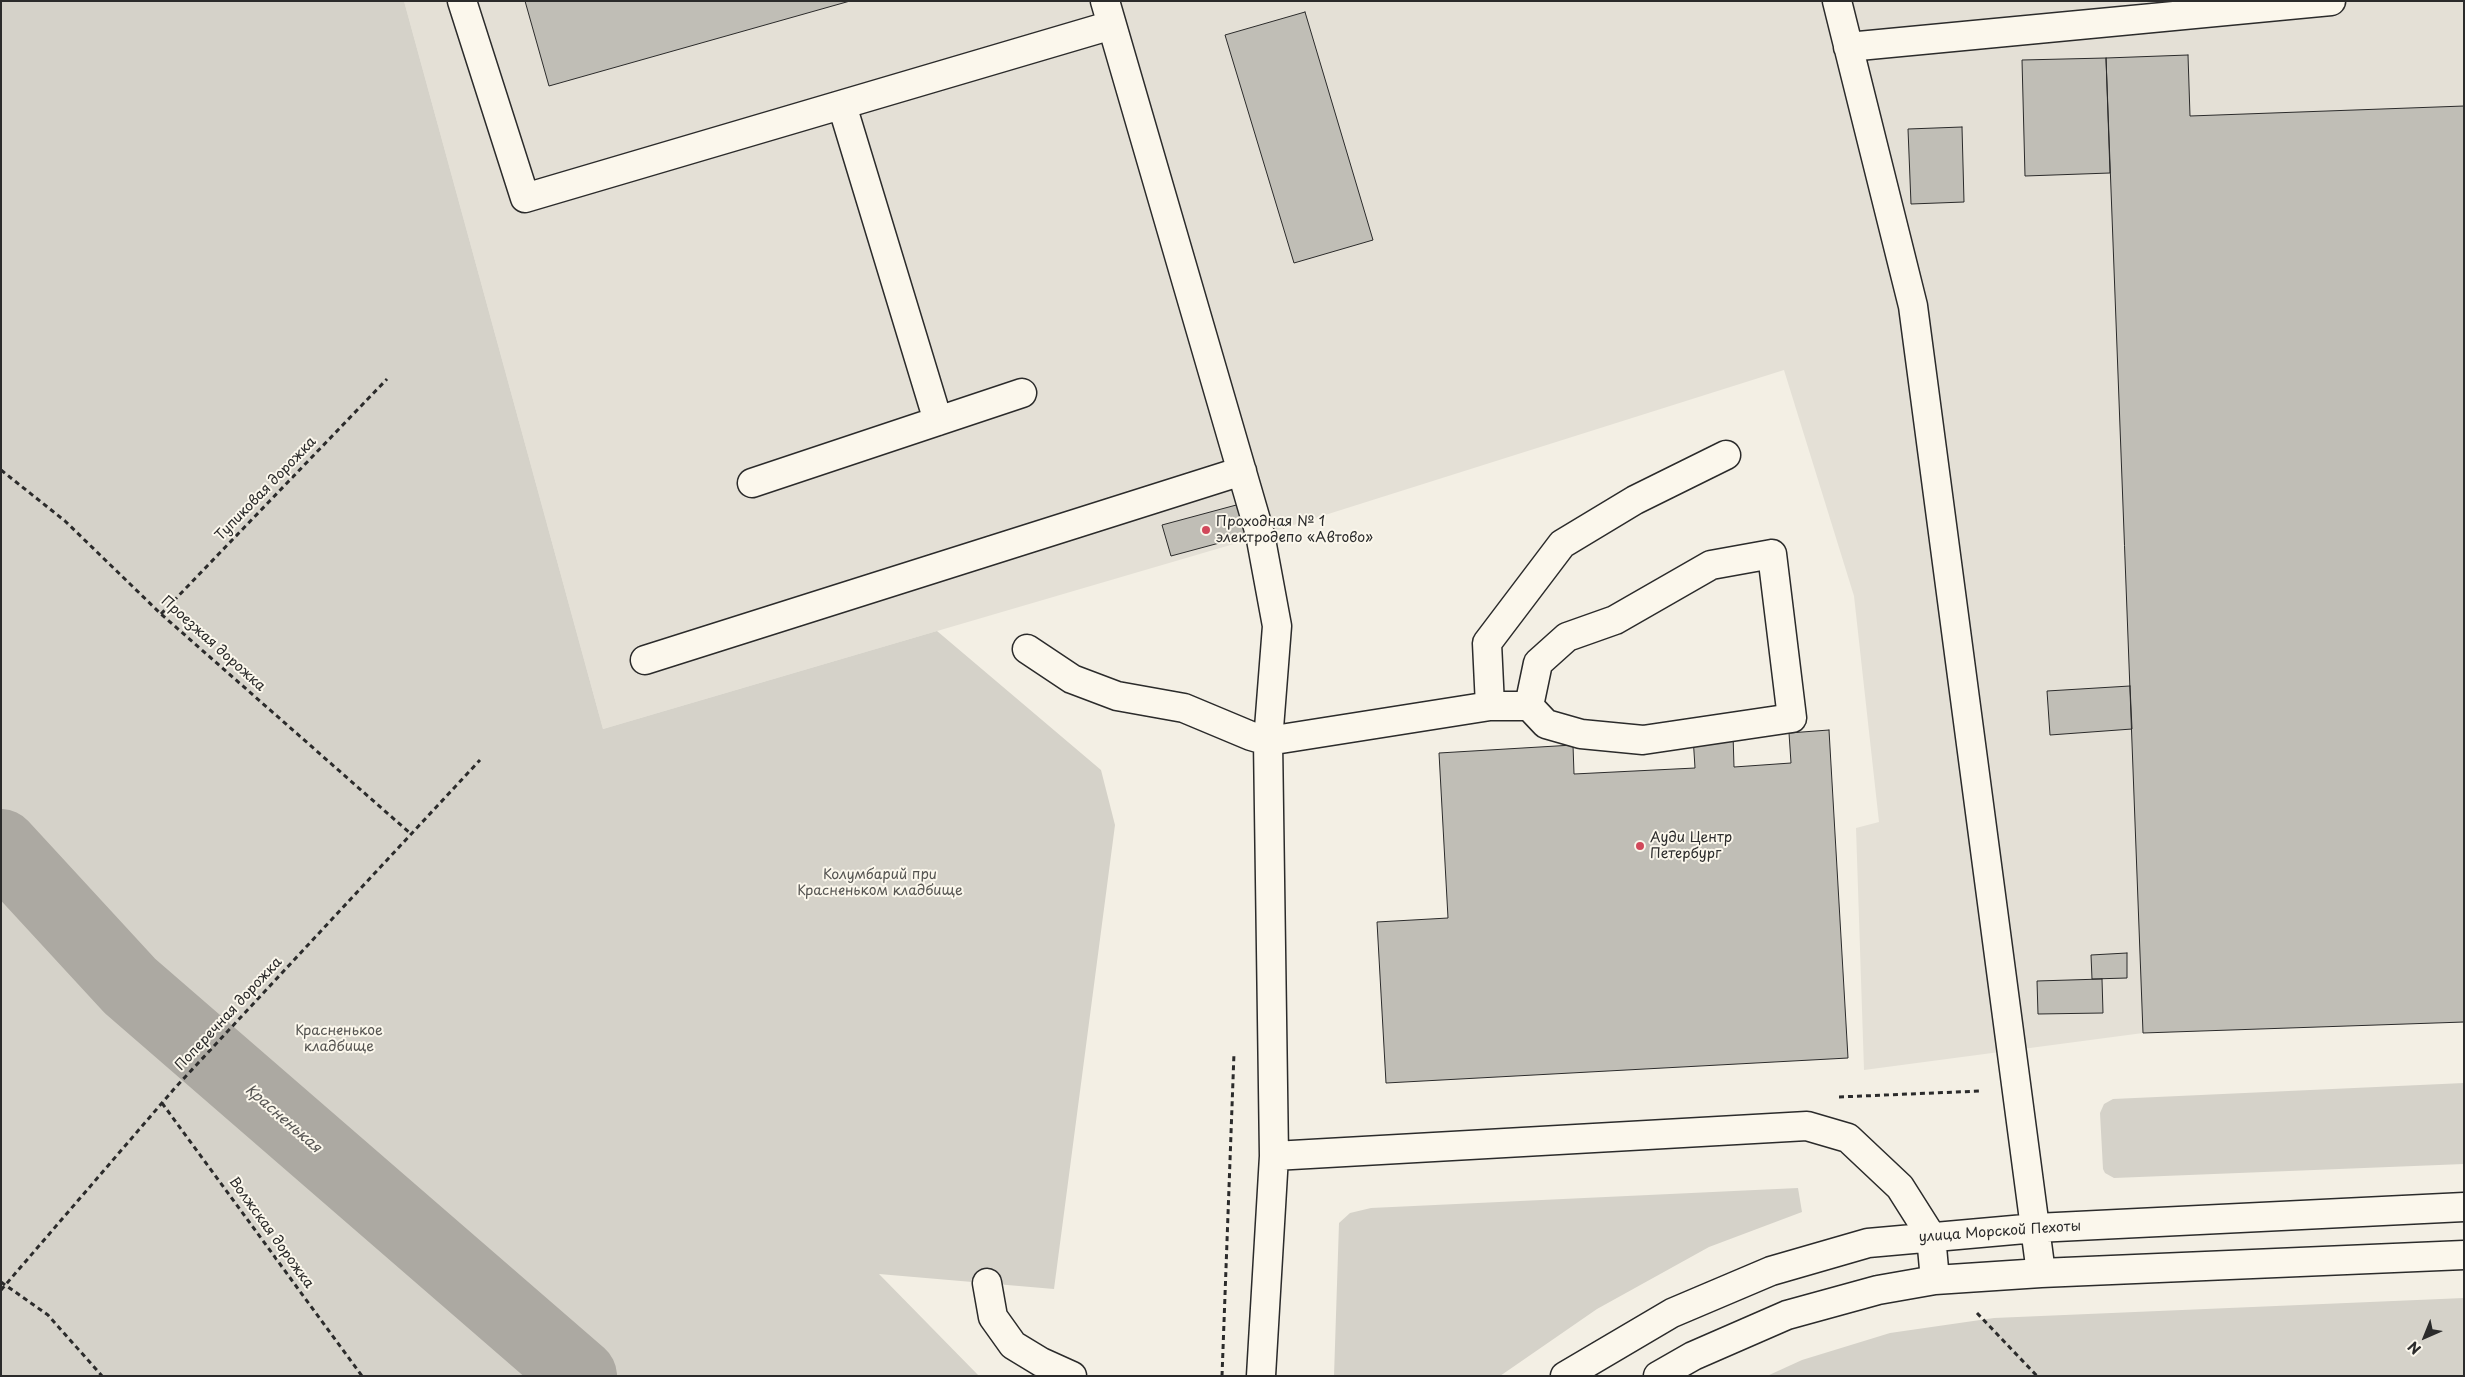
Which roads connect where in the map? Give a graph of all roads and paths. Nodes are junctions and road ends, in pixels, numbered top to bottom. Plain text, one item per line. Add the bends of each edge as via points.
1 (462, 1) edge
2 (1837, 1) edge
3 (2331, 1) edge
4 (1108, 13) edge
5 (1848, 47) junction
6 (842, 105) junction
7 (387, 379) dead end
8 (1022, 393) dead end
9 (938, 421) junction
10 (1726, 455) dead end
11 (1, 470) edge
12 (1242, 471) junction
13 (752, 484) dead end
14 (161, 614) junction
15 (1027, 649) dead end
16 (646, 660) dead end
17 (1490, 706) junction
18 (1529, 706) junction
19 (1268, 741) junction
20 (480, 760) dead end
21 (411, 834) junction
22 (162, 1103) junction
23 (1274, 1156) junction
24 (2464, 1207) edge
25 (2036, 1228) junction
26 (1931, 1236) junction
27 (2464, 1254) edge
28 (2041, 1273) junction
29 (1936, 1280) junction
30 (1, 1282) edge
31 (987, 1283) dead end
32 (6, 1285) junction
33 (1, 1290) edge
34 (1972, 1308) dead end
35 (102, 1376) edge
36 (362, 1376) edge
37 (1072, 1376) edge
38 (1260, 1376) edge
39 (1564, 1376) edge
40 (1658, 1376) edge
41 (2037, 1376) edge

1 - 6 street via 525,198
2 - 5 street
3 - 5 street
4 - 6 street
4 - 12 street
5 - 25 street via 1913,306
6 - 9 street
7 - 14 path, Тупиковая дорожка
8 - 9 street
9 - 13 street
10 - 17 street via 1635,500 1562,544 1487,643
11 - 14 path, Проезжая дорожка via 64,521
12 - 16 street
12 - 19 street via 1260,534 1277,626
14 - 21 path, Проезжая дорожка
15 - 19 street via 1072,679 1116,696 1184,708
17 - 18 street
17 - 19 street
18 - 18 street via 1538,663 1567,637 1615,620 1711,566 1772,554 1792,718 1643,740 1581,734 1546,724
19 - 23 street
20 - 21 path, Поперечная дорожка
21 - 22 path, Поперечная дорожка
22 - 32 path, Поперечная дорожка
22 - 36 path, Волжская дорожка
23 - 26 street via 1807,1126 1848,1138 1900,1187
23 - 38 street
24 - 25 street, улица Морской Пехоты
25 - 26 street, улица Морской Пехоты
25 - 28 street
26 - 29 street
26 - 39 street, улица Морской Пехоты via 1868,1243 1771,1272 1672,1313
27 - 28 street
28 - 29 street
29 - 40 street via 1878,1290 1787,1315 1693,1356
30 - 32 path
31 - 37 street via 993,1317 1013,1345
32 - 33 path, Поперечная дорожка
32 - 35 path via 48,1315
34 - 41 path

